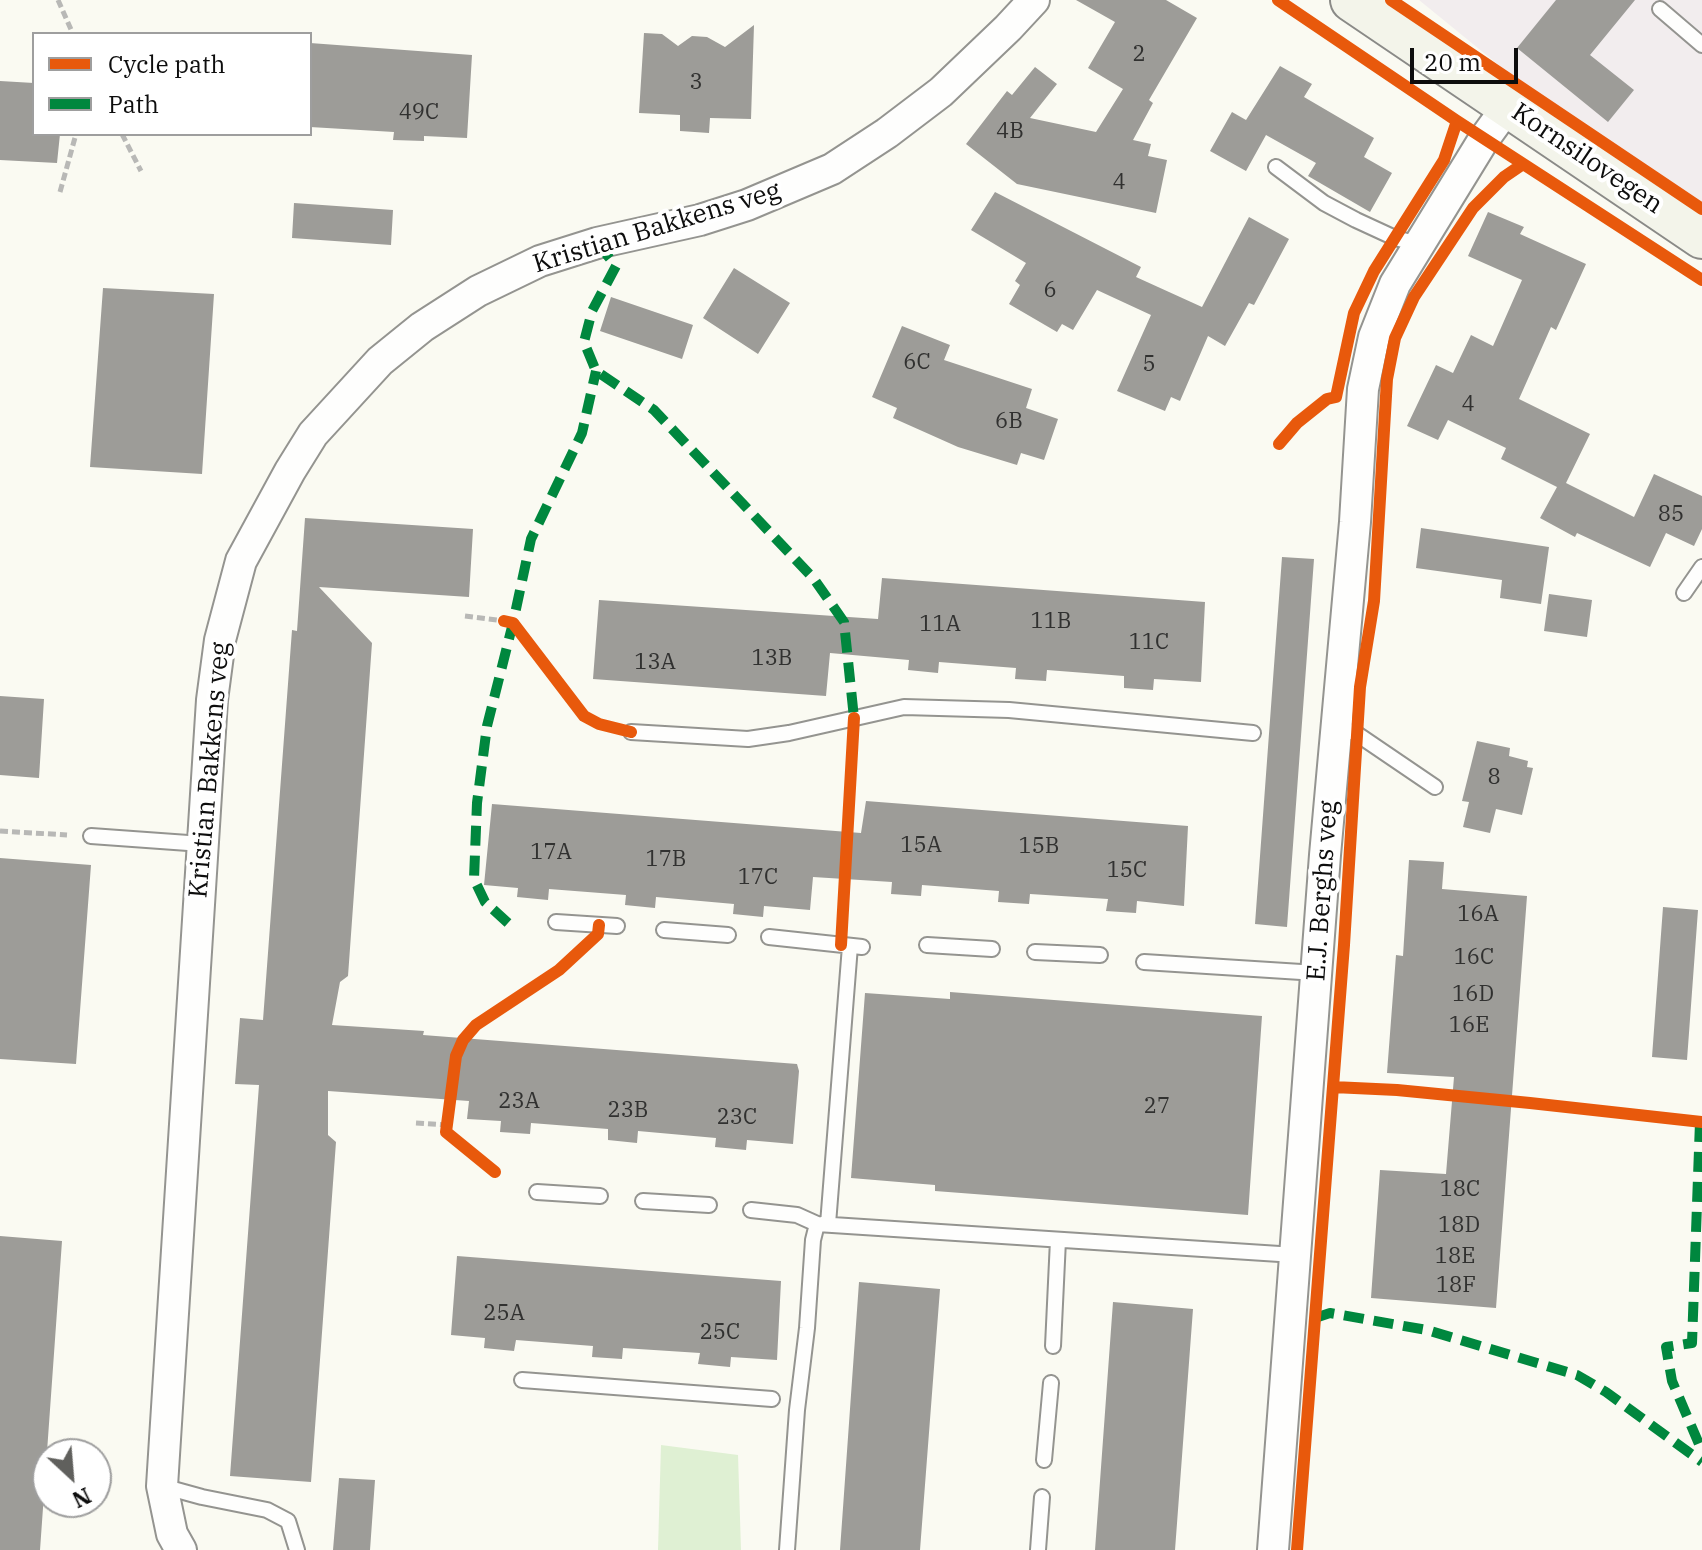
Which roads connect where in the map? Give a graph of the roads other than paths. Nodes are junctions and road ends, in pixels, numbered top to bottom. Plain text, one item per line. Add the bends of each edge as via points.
1 (1034, 0) edge
2 (1352, 0) edge
3 (1660, 9) dead end
4 (1702, 45) edge
5 (1508, 106) junction
6 (1276, 167) dead end
7 (1702, 237) edge
8 (1419, 244) junction
9 (1702, 567) edge
10 (1684, 593) dead end
11 (1336, 726) junction
12 (631, 732) dead end
13 (1253, 733) dead end
14 (1435, 787) dead end
15 (91, 836) road end
16 (202, 844) junction
17 (556, 922) dead end
18 (617, 926) dead end
19 (664, 930) dead end
20 (728, 935) dead end
21 (769, 937) dead end
22 (927, 945) dead end
23 (992, 949) dead end
24 (1035, 952) dead end
25 (1100, 955) dead end
26 (1144, 962) dead end
27 (1317, 973) junction
28 (537, 1192) dead end
29 (600, 1196) dead end
30 (643, 1201) dead end
31 (709, 1205) dead end
32 (751, 1210) dead end
33 (822, 1224) junction
34 (1058, 1240) junction
35 (1295, 1255) junction
36 (1053, 1346) dead end
37 (522, 1380) dead end
38 (1051, 1383) dead end
39 (772, 1399) dead end
40 (1044, 1460) dead end
41 (162, 1486) junction
42 (1042, 1497) dead end
43 (181, 1550) edge
44 (297, 1550) edge
45 (787, 1550) edge
46 (1038, 1550) edge
47 (1273, 1550) edge

1 - 16 street, Kristian Bakkens veg via 941,92 832,169 712,216 540,261 478,291 380,361 313,434 241,561 220,640
2 - 5 main road, Kornsilovegen
3 - 4 lane
5 - 7 main road, Kornsilovegen
5 - 8 street, E.J. Berghs veg
6 - 8 lane via 1324,203 1395,238
8 - 11 street, E.J. Berghs veg via 1395,284 1374,337 1363,389
9 - 10 lane
11 - 14 lane via 1357,734
11 - 27 street, E.J. Berghs veg
12 - 13 lane via 748,739 904,707 1009,710
15 - 16 lane
16 - 41 street, Kristian Bakkens veg
17 - 18 lane
19 - 20 lane
21 - 33 lane via 856,946
22 - 23 lane
24 - 25 lane
26 - 27 lane
27 - 35 street, E.J. Berghs veg
28 - 29 lane
30 - 31 lane
32 - 33 lane
33 - 34 lane
33 - 45 lane via 797,1410
34 - 35 lane
34 - 36 lane
35 - 47 street, E.J. Berghs veg
37 - 39 lane
38 - 40 lane
41 - 43 street, Kristian Bakkens veg via 172,1534
41 - 44 lane via 267,1510 288,1521
42 - 46 lane

